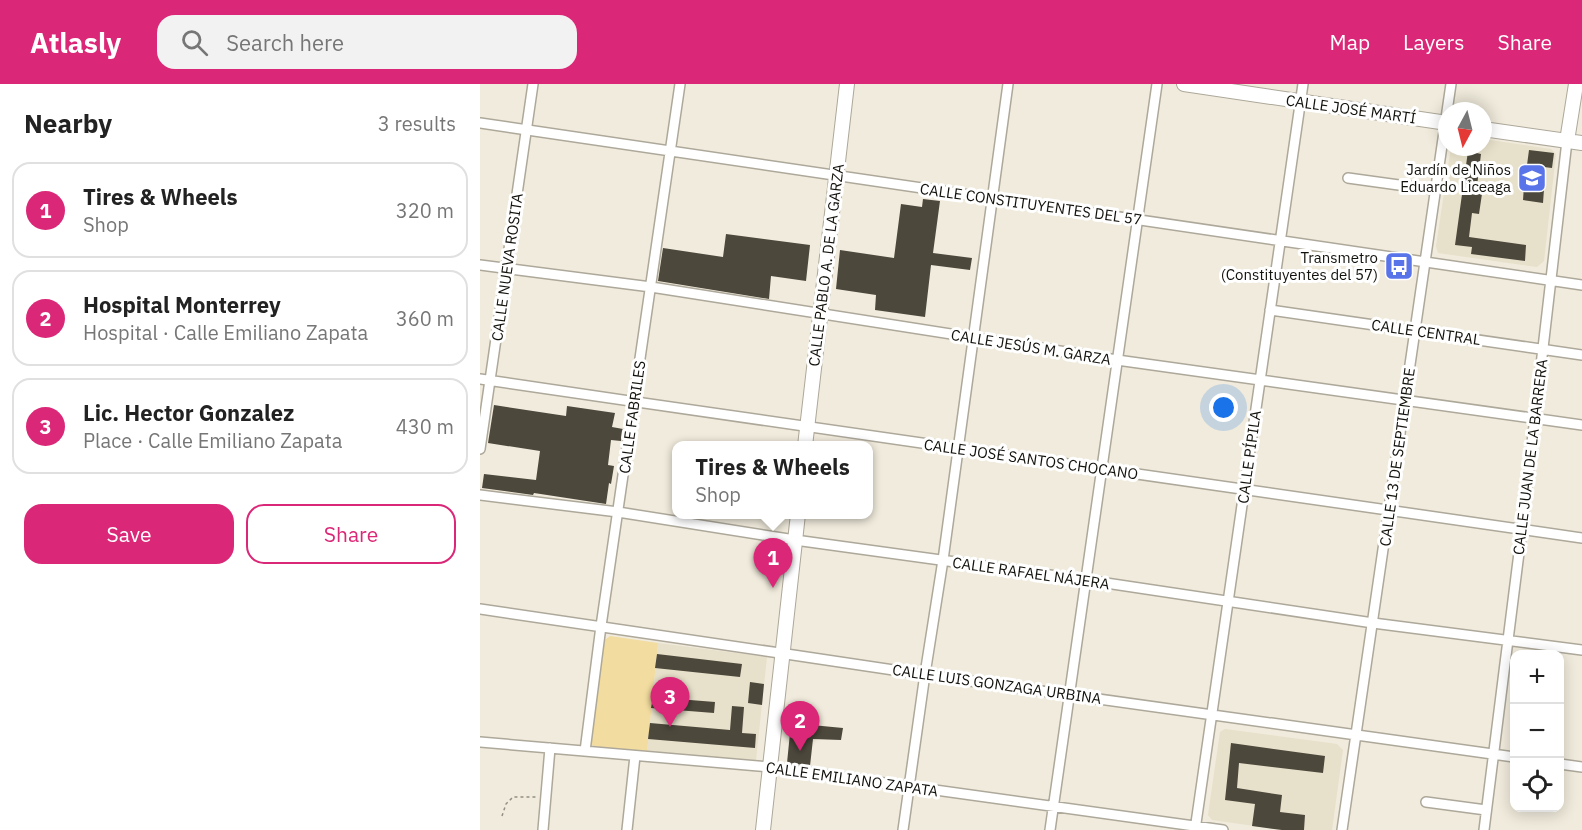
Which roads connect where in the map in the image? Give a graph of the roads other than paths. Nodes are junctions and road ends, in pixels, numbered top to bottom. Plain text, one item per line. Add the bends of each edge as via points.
1 (533, 84) edge
2 (680, 84) edge
3 (847, 84) edge
4 (1008, 84) edge
5 (1157, 84) edge
6 (1184, 84) edge
7 (1303, 84) edge
8 (1451, 84) edge
9 (1576, 84) edge
10 (1300, 102) junction
11 (1449, 102) edge
12 (1438, 122) edge
13 (480, 123) edge
14 (527, 130) junction
15 (1492, 130) edge
16 (1567, 141) junction
17 (1582, 143) edge
18 (671, 151) junction
19 (1441, 156) edge
20 (837, 175) junction
21 (1348, 178) dead end
22 (1436, 190) junction
23 (992, 198) junction
24 (1138, 220) junction
25 (1280, 241) junction
26 (1425, 262) junction
27 (480, 265) edge
28 (507, 269) junction
29 (1551, 280) junction
30 (1582, 285) edge
31 (651, 287) junction
32 (1270, 310) junction
33 (820, 314) junction
34 (1415, 330) junction
35 (973, 337) junction
36 (1543, 349) junction
37 (1582, 355) edge
38 (1117, 360) junction
39 (485, 380) edge
40 (1260, 380) junction
41 (1404, 400) junction
42 (634, 401) junction
43 (1534, 419) junction
44 (1582, 425) edge
45 (807, 428) junction
46 (806, 441) edge
47 (480, 449) edge
48 (958, 450) junction
49 (1103, 469) junction
50 (1245, 489) junction
51 (480, 495) edge
52 (1389, 510) junction
53 (618, 512) junction
54 (797, 519) edge
55 (1522, 529) junction
56 (1582, 538) edge
57 (795, 540) junction
58 (943, 560) junction
59 (1086, 580) junction
60 (1229, 601) junction
61 (480, 609) edge
62 (1373, 623) junction
63 (601, 626) junction
64 (1507, 640) junction
65 (1582, 650) edge
66 (783, 654) junction
67 (925, 674) junction
68 (1069, 695) junction
69 (1212, 714) junction
70 (1356, 735) junction
71 (480, 742) edge
72 (550, 748) junction
73 (585, 751) junction
74 (1494, 754) junction
75 (635, 756) junction
76 (1510, 756) edge
77 (1564, 765) edge
78 (1582, 767) edge
79 (770, 768) junction
80 (909, 786) junction
81 (1426, 802) dead end
82 (1053, 807) junction
83 (1486, 810) junction
84 (1196, 828) edge
85 (543, 830) edge
86 (627, 830) edge
87 (763, 830) edge
88 (903, 830) edge
89 (1050, 830) edge
90 (1223, 830) edge
91 (1342, 830) edge
92 (1484, 830) edge

1 - 14 street, CALLE NUEVA ROSITA
2 - 18 street, CALLE FABRILES
3 - 20 street, CALLE PABLO A. DE LA GARZA
4 - 23 street
5 - 24 street
6 - 10 street, CALLE JOSÉ MARTÍ
7 - 10 street, CALLE PÍPILA
8 - 11 street, CALLE 13 DE SEPTIEMBRE
9 - 16 street, CALLE JUAN DE LA BARRERA
10 - 12 street, CALLE JOSÉ MARTÍ
10 - 25 street, CALLE PÍPILA
13 - 14 street, CALLE CONSTITUYENTES DEL 57
14 - 18 street, CALLE CONSTITUYENTES DEL 57
14 - 28 street, CALLE NUEVA ROSITA
15 - 16 street
16 - 17 street
16 - 29 street, CALLE JUAN DE LA BARRERA
18 - 20 street, CALLE CONSTITUYENTES DEL 57
18 - 31 street, CALLE FABRILES
19 - 22 street, CALLE 13 DE SEPTIEMBRE
20 - 23 street, CALLE CONSTITUYENTES DEL 57
20 - 33 street, CALLE PABLO A. DE LA GARZA
21 - 22 street
22 - 26 street, CALLE 13 DE SEPTIEMBRE
23 - 24 street, CALLE CONSTITUYENTES DEL 57
23 - 35 street
24 - 25 street, CALLE CONSTITUYENTES DEL 57
24 - 38 street
25 - 26 street, CALLE CONSTITUYENTES DEL 57
25 - 32 street, CALLE PÍPILA
26 - 29 street, CALLE CONSTITUYENTES DEL 57
26 - 34 street, CALLE 13 DE SEPTIEMBRE
27 - 28 street, CALLE JESÚS M. GARZA
28 - 31 street, CALLE JESÚS M. GARZA
28 - 39 street, CALLE NUEVA ROSITA
29 - 30 street, CALLE CONSTITUYENTES DEL 57
29 - 36 street, CALLE JUAN DE LA BARRERA
31 - 33 street, CALLE JESÚS M. GARZA
31 - 42 street, CALLE FABRILES
32 - 34 street, CALLE CENTRAL
32 - 40 street, CALLE PÍPILA
33 - 35 street, CALLE JESÚS M. GARZA
33 - 45 street, CALLE PABLO A. DE LA GARZA
34 - 36 street, CALLE CENTRAL
34 - 41 street, CALLE 13 DE SEPTIEMBRE
35 - 38 street, CALLE JESÚS M. GARZA
35 - 48 street
36 - 37 street, CALLE CENTRAL
36 - 43 street, CALLE JUAN DE LA BARRERA
38 - 40 street, CALLE JESÚS M. GARZA
38 - 49 street
39 - 42 street, CALLE JOSÉ SANTOS CHOCANO
39 - 47 street, CALLE NUEVA ROSITA
40 - 41 street, CALLE JESÚS M. GARZA
40 - 50 street, CALLE PÍPILA
41 - 43 street, CALLE JESÚS M. GARZA
41 - 52 street, CALLE 13 DE SEPTIEMBRE
42 - 45 street, CALLE JOSÉ SANTOS CHOCANO
42 - 53 street, CALLE FABRILES
43 - 44 street, CALLE JESÚS M. GARZA
43 - 55 street, CALLE JUAN DE LA BARRERA
45 - 46 street, CALLE PABLO A. DE LA GARZA
45 - 48 street, CALLE JOSÉ SANTOS CHOCANO
48 - 49 street, CALLE JOSÉ SANTOS CHOCANO
48 - 58 street
49 - 50 street, CALLE JOSÉ SANTOS CHOCANO
49 - 59 street
50 - 52 street, CALLE JOSÉ SANTOS CHOCANO
50 - 60 street, CALLE PÍPILA
51 - 53 street, CALLE RAFAEL NÁJERA
52 - 55 street, CALLE JOSÉ SANTOS CHOCANO
52 - 62 street, CALLE 13 DE SEPTIEMBRE
53 - 57 street, CALLE RAFAEL NÁJERA
53 - 63 street, CALLE FABRILES
54 - 57 street
55 - 56 street, CALLE JOSÉ SANTOS CHOCANO
55 - 64 street, CALLE JUAN DE LA BARRERA
57 - 58 street, CALLE RAFAEL NÁJERA
57 - 66 street
58 - 59 street, CALLE RAFAEL NÁJERA
58 - 67 street
59 - 60 street, CALLE RAFAEL NÁJERA
59 - 68 street
60 - 62 street, CALLE RAFAEL NÁJERA
60 - 69 street, CALLE PÍPILA
61 - 63 street, CALLE LUIS GONZAGA URBINA
62 - 64 street, CALLE RAFAEL NÁJERA
62 - 70 street, CALLE 13 DE SEPTIEMBRE
63 - 66 street, CALLE LUIS GONZAGA URBINA
63 - 73 street, CALLE FABRILES
64 - 65 street, CALLE RAFAEL NÁJERA
64 - 74 street, CALLE JUAN DE LA BARRERA
66 - 67 street, CALLE LUIS GONZAGA URBINA
66 - 79 street
67 - 68 street, CALLE LUIS GONZAGA URBINA
67 - 80 street
68 - 69 street, CALLE LUIS GONZAGA URBINA
68 - 82 street
69 - 70 street, CALLE LUIS GONZAGA URBINA
69 - 84 street, CALLE PÍPILA
70 - 74 street, CALLE LUIS GONZAGA URBINA
70 - 91 street, CALLE 13 DE SEPTIEMBRE
71 - 72 street, CALLE EMILIANO ZAPATA
72 - 73 street, CALLE EMILIANO ZAPATA
72 - 85 street
73 - 75 street, CALLE EMILIANO ZAPATA
74 - 76 street, CALLE LUIS GONZAGA URBINA
74 - 83 street, CALLE JUAN DE LA BARRERA
75 - 79 street, CALLE EMILIANO ZAPATA
75 - 86 street
77 - 78 street
79 - 80 street, CALLE EMILIANO ZAPATA
79 - 87 street
80 - 82 street, CALLE EMILIANO ZAPATA
80 - 88 street
81 - 83 street
82 - 84 street, CALLE EMILIANO ZAPATA
82 - 89 street
83 - 92 street, CALLE JUAN DE LA BARRERA
84 - 90 street, CALLE EMILIANO ZAPATA

